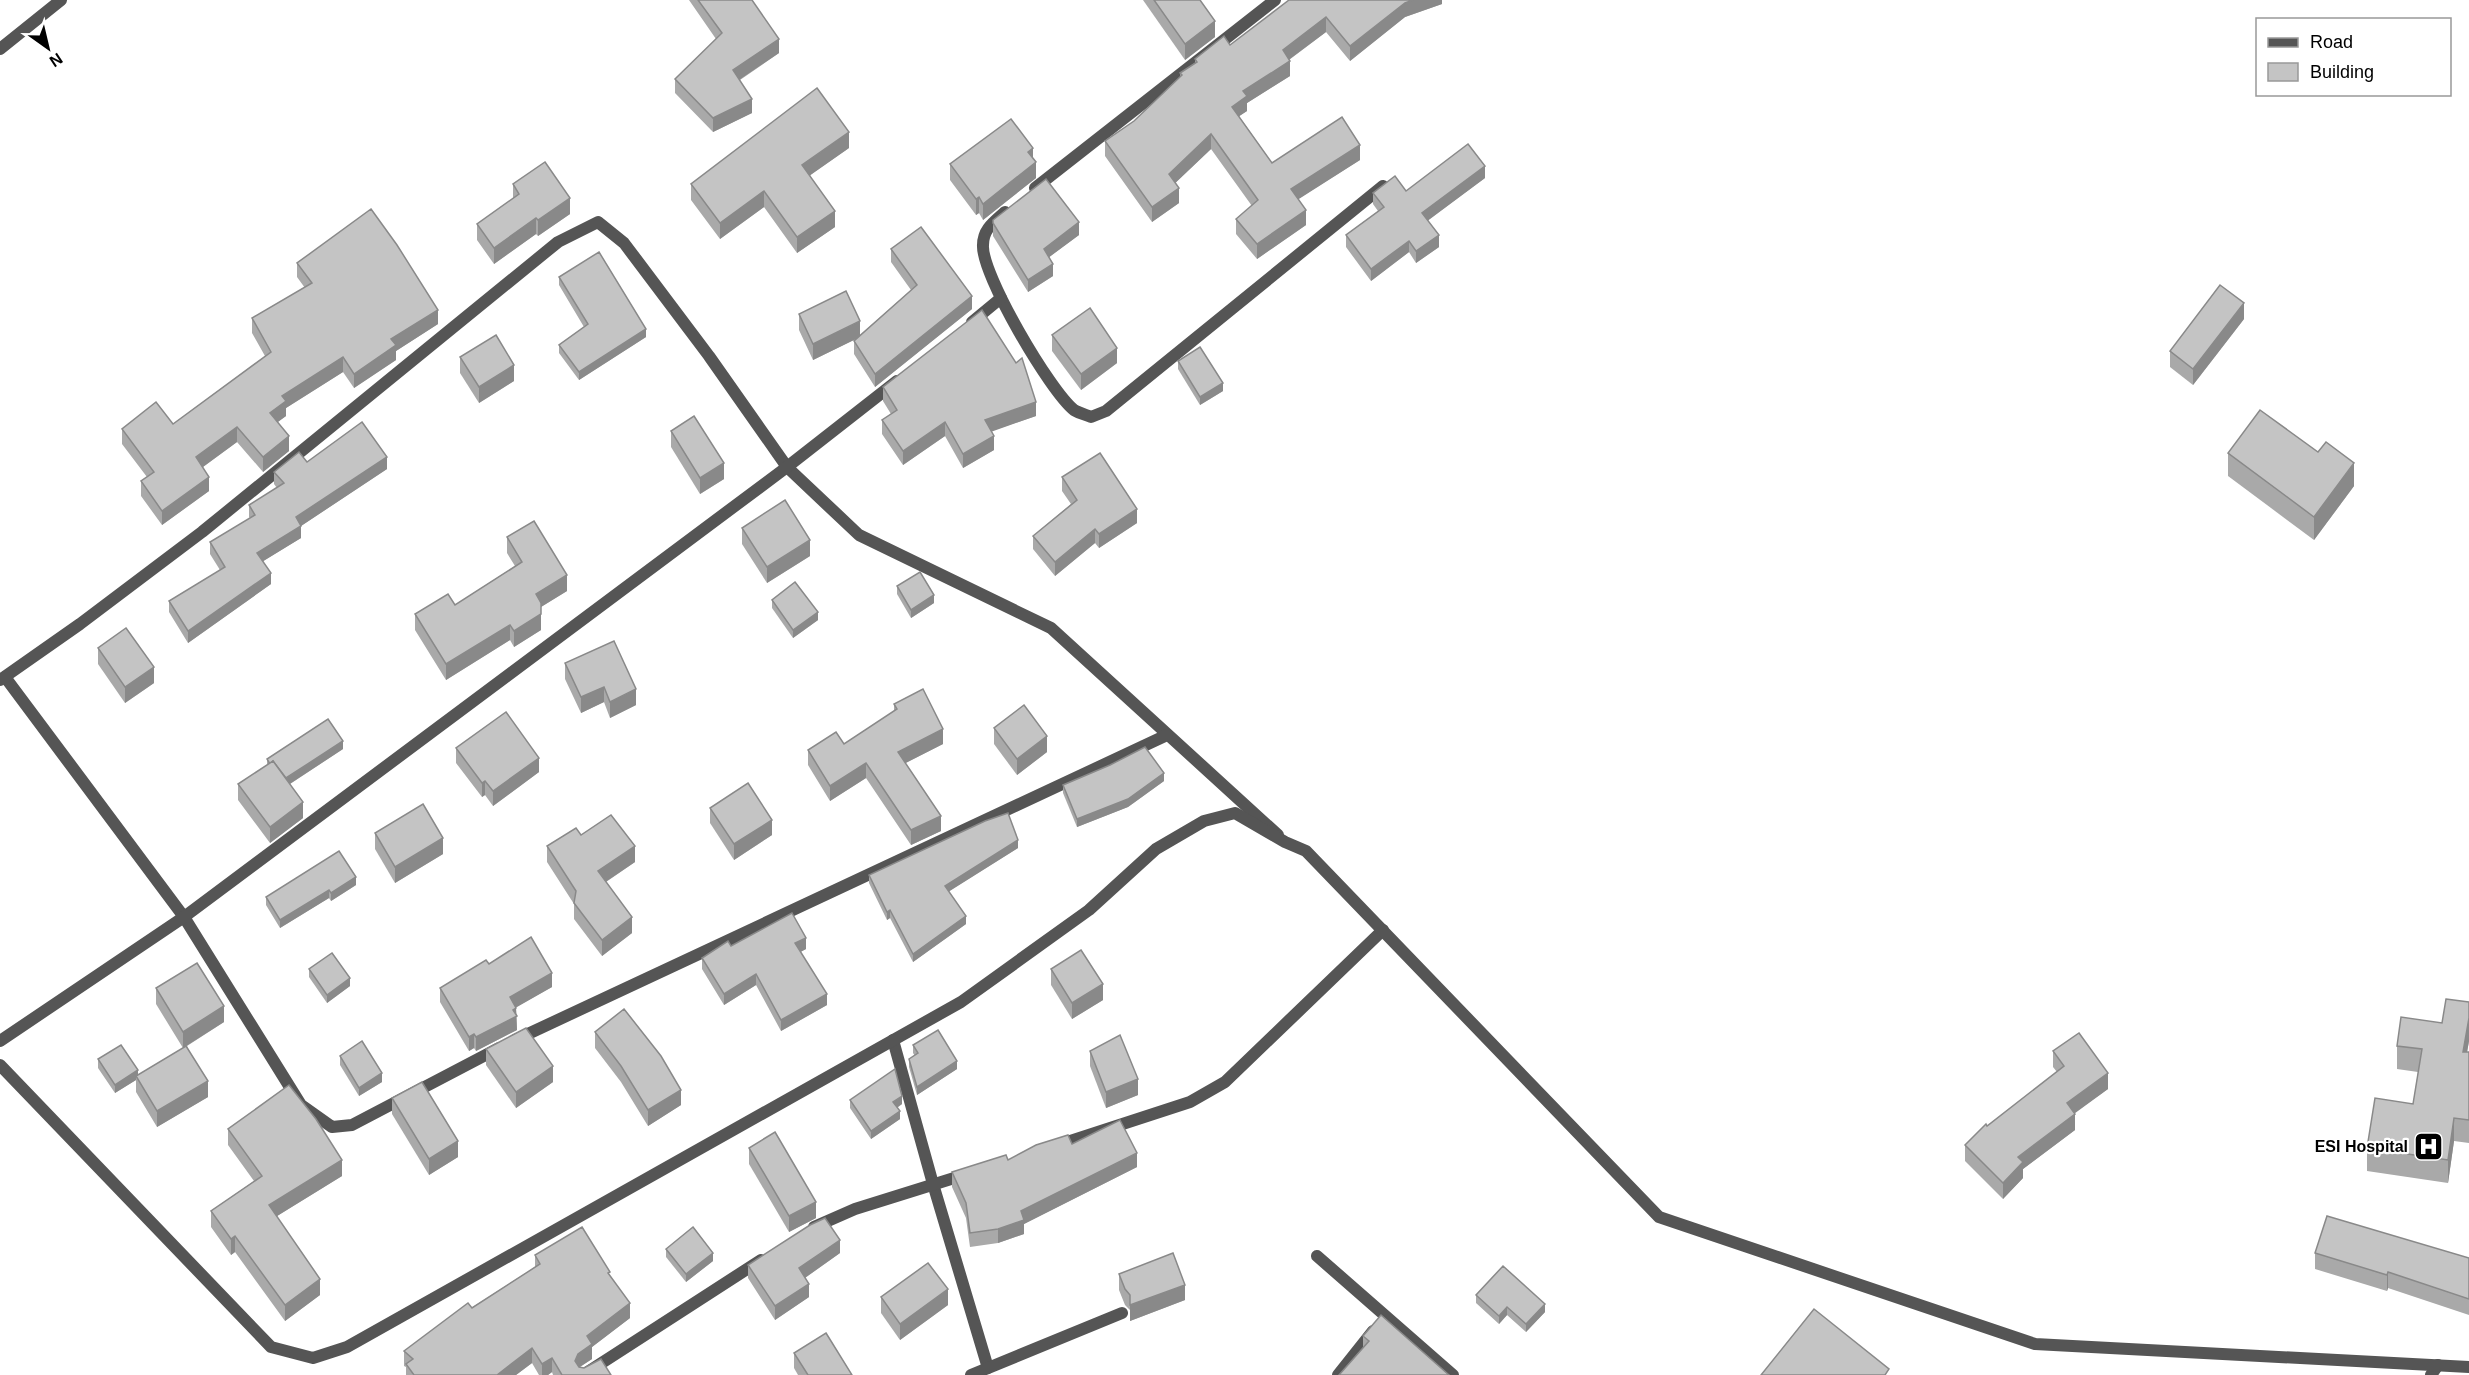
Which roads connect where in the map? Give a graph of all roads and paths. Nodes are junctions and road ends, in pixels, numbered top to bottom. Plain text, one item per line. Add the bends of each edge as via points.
1 (61, 0) edge
2 (1275, 0) edge
3 (0, 49) edge
4 (1383, 186) edge
5 (1001, 298) junction
6 (964, 328) edge
7 (908, 372) edge
8 (787, 467) junction
9 (3, 678) edge
10 (1167, 735) junction
11 (1285, 842) junction
12 (184, 917) junction
13 (1383, 930) junction
14 (893, 1040) junction
15 (0, 1041) edge
16 (0, 1065) edge
17 (1047, 1149) edge
18 (978, 1170) edge
19 (933, 1184) junction
20 (806, 1231) edge
21 (767, 1256) edge
22 (1317, 1256) dead end
23 (1122, 1313) dead end
24 (1385, 1316) junction
25 (2469, 1367) edge
26 (988, 1368) junction
27 (2434, 1370) edge
28 (583, 1375) edge
29 (970, 1375) edge
30 (1338, 1375) edge
31 (1453, 1375) edge

1 - 3 street
2 - 5 street via 986,228 982,246
4 - 5 street via 1106,411 1091,417 1075,410 1048,378
5 - 6 street
7 - 8 street
8 - 9 street via 624,243 598,222 558,242 202,532
8 - 10 street via 859,535 1051,628
8 - 12 street
9 - 12 street
10 - 11 street
10 - 12 street via 542,1026 352,1125 332,1127 301,1105
11 - 13 street via 1306,851
11 - 14 street via 1235,813 1204,821 1156,849 1089,910 1005,972
12 - 15 street
13 - 17 street via 1225,1083 1190,1102
13 - 27 street via 1659,1217 2036,1344
14 - 16 street via 347,1347 313,1358 271,1347
14 - 19 street
18 - 19 street
19 - 20 street via 855,1209
19 - 26 street
21 - 28 street
22 - 24 street
23 - 26 street
24 - 30 street
24 - 31 street
25 - 27 street
26 - 29 street

